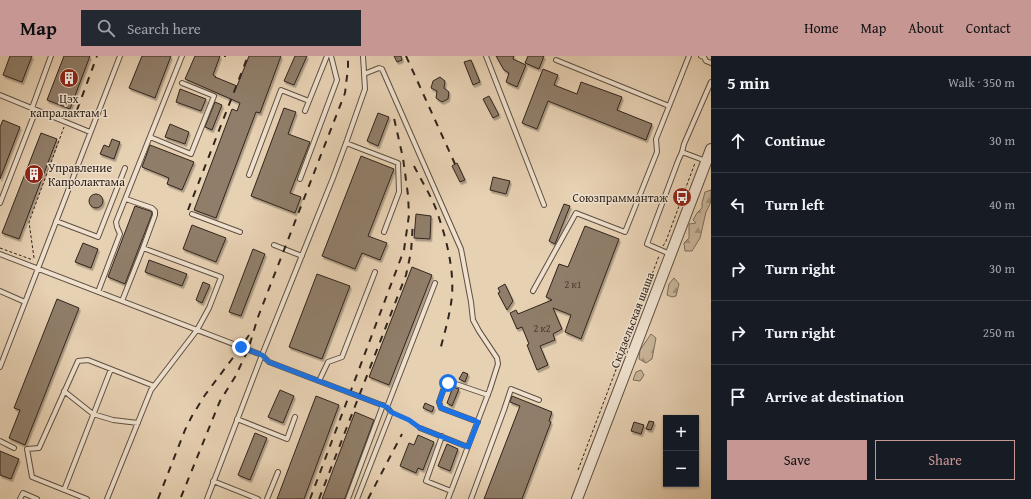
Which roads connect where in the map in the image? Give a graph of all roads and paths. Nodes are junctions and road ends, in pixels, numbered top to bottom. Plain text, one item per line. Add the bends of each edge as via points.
1 (51, 56) edge
2 (120, 56) edge
3 (182, 56) edge
4 (327, 56) edge
5 (331, 56) edge
6 (363, 56) edge
7 (486, 56) edge
8 (689, 56) edge
9 (701, 56) edge
10 (556, 60) dead end
11 (711, 63) edge
12 (364, 74) junction
13 (711, 82) edge
14 (182, 83) dead end
15 (0, 96) edge
16 (309, 101) junction
17 (669, 106) junction
18 (34, 109) junction
19 (305, 111) dead end
20 (66, 122) junction
21 (90, 132) junction
22 (150, 137) junction
23 (346, 143) junction
24 (711, 149) edge
25 (682, 152) junction
26 (702, 160) junction
27 (125, 168) dead end
28 (249, 175) dead end
29 (300, 179) dead end
30 (126, 199) junction
31 (0, 203) edge
32 (544, 205) dead end
33 (192, 214) dead end
34 (56, 221) junction
35 (240, 232) dead end
36 (384, 232) dead end
37 (274, 245) dead end
38 (0, 248) edge
39 (143, 248) junction
40 (661, 250) junction
41 (0, 254) edge
42 (671, 254) junction
43 (302, 256) junction
44 (38, 268) junction
45 (375, 272) dead end
46 (435, 283) dead end
47 (0, 291) edge
48 (533, 291) dead end
49 (98, 292) junction
50 (122, 301) junction
51 (25, 302) junction
52 (197, 330) junction
53 (262, 355) junction
54 (0, 367) edge
55 (111, 369) junction
56 (319, 381) junction
57 (154, 386) junction
58 (64, 391) junction
59 (488, 395) junction
60 (539, 400) dead end
61 (385, 406) junction
62 (391, 412) junction
63 (93, 414) junction
64 (296, 417) dead end
65 (237, 419) junction
66 (478, 422) junction
67 (138, 423) junction
68 (420, 428) joint
69 (442, 436) junction
70 (0, 442) edge
71 (468, 447) junction
72 (14, 448) dead end
73 (578, 471) dead end
74 (278, 472) dead end
75 (214, 481) junction
76 (64, 490) junction
77 (451, 491) junction
78 (20, 499) edge
79 (37, 499) edge
80 (86, 499) edge
81 (107, 499) edge
82 (207, 499) edge
83 (258, 499) edge
84 (267, 499) edge
85 (348, 499) edge
86 (357, 499) edge
87 (448, 499) edge
88 (471, 499) edge
89 (577, 499) edge

1 - 18 lane
2 - 21 lane
3 - 22 lane
4 - 16 lane
5 - 29 lane via 337,80
6 - 12 lane
7 - 32 lane
8 - 17 lane
9 - 11 lane
10 - 17 lane
12 - 23 lane via 365,89
12 - 59 lane via 378,68 382,69 461,249 473,320 497,358 498,364
13 - 25 lane
14 - 22 lane via 214,96 191,154
15 - 18 lane
16 - 19 lane
16 - 28 lane via 281,90
17 - 48 lane via 656,139 657,152 625,232 576,213
18 - 20 lane
18 - 31 lane
20 - 21 lane
20 - 38 path via 29,222 33,259
21 - 34 lane
22 - 30 lane
23 - 36 lane via 398,163 399,192
23 - 43 lane
24 - 26 street, Скідзельская шаша
25 - 26 lane
25 - 40 lane via 647,244
26 - 40 path
26 - 42 street, Скідзельская шаша
27 - 34 lane via 98,237
30 - 39 lane via 155,211
30 - 49 lane via 116,222 120,234
33 - 35 lane
34 - 44 lane
37 - 43 lane
39 - 50 lane
39 - 52 lane via 221,277
40 - 42 lane
40 - 73 path
41 - 44 lane
42 - 89 street, Скідзельская шаша
43 - 53 lane
44 - 49 lane
44 - 51 lane
45 - 56 lane via 342,357 328,362
46 - 61 lane
47 - 51 lane
49 - 50 lane
50 - 52 lane
51 - 54 lane
52 - 53 lane
52 - 57 lane
53 - 56 lane via 269,362
53 - 65 lane
55 - 57 lane
55 - 58 lane via 88,360 78,361
55 - 63 lane
56 - 61 lane
57 - 67 lane
58 - 63 lane
58 - 76 lane via 39,448 27,449 32,477
59 - 66 lane
59 - 66 lane via 450,382 445,386 439,402 441,408
60 - 88 lane via 511,389
61 - 62 lane
61 - 85 lane
62 - 68 path
62 - 86 lane
63 - 67 lane
63 - 76 lane
64 - 65 lane via 287,439
65 - 75 lane
66 - 71 lane
67 - 81 lane
68 - 69 lane
69 - 71 lane
69 - 77 lane via 426,481
70 - 72 lane
71 - 77 lane
74 - 84 lane
75 - 82 lane
75 - 83 lane
76 - 80 lane
77 - 87 lane
78 - 79 lane via 23,493

